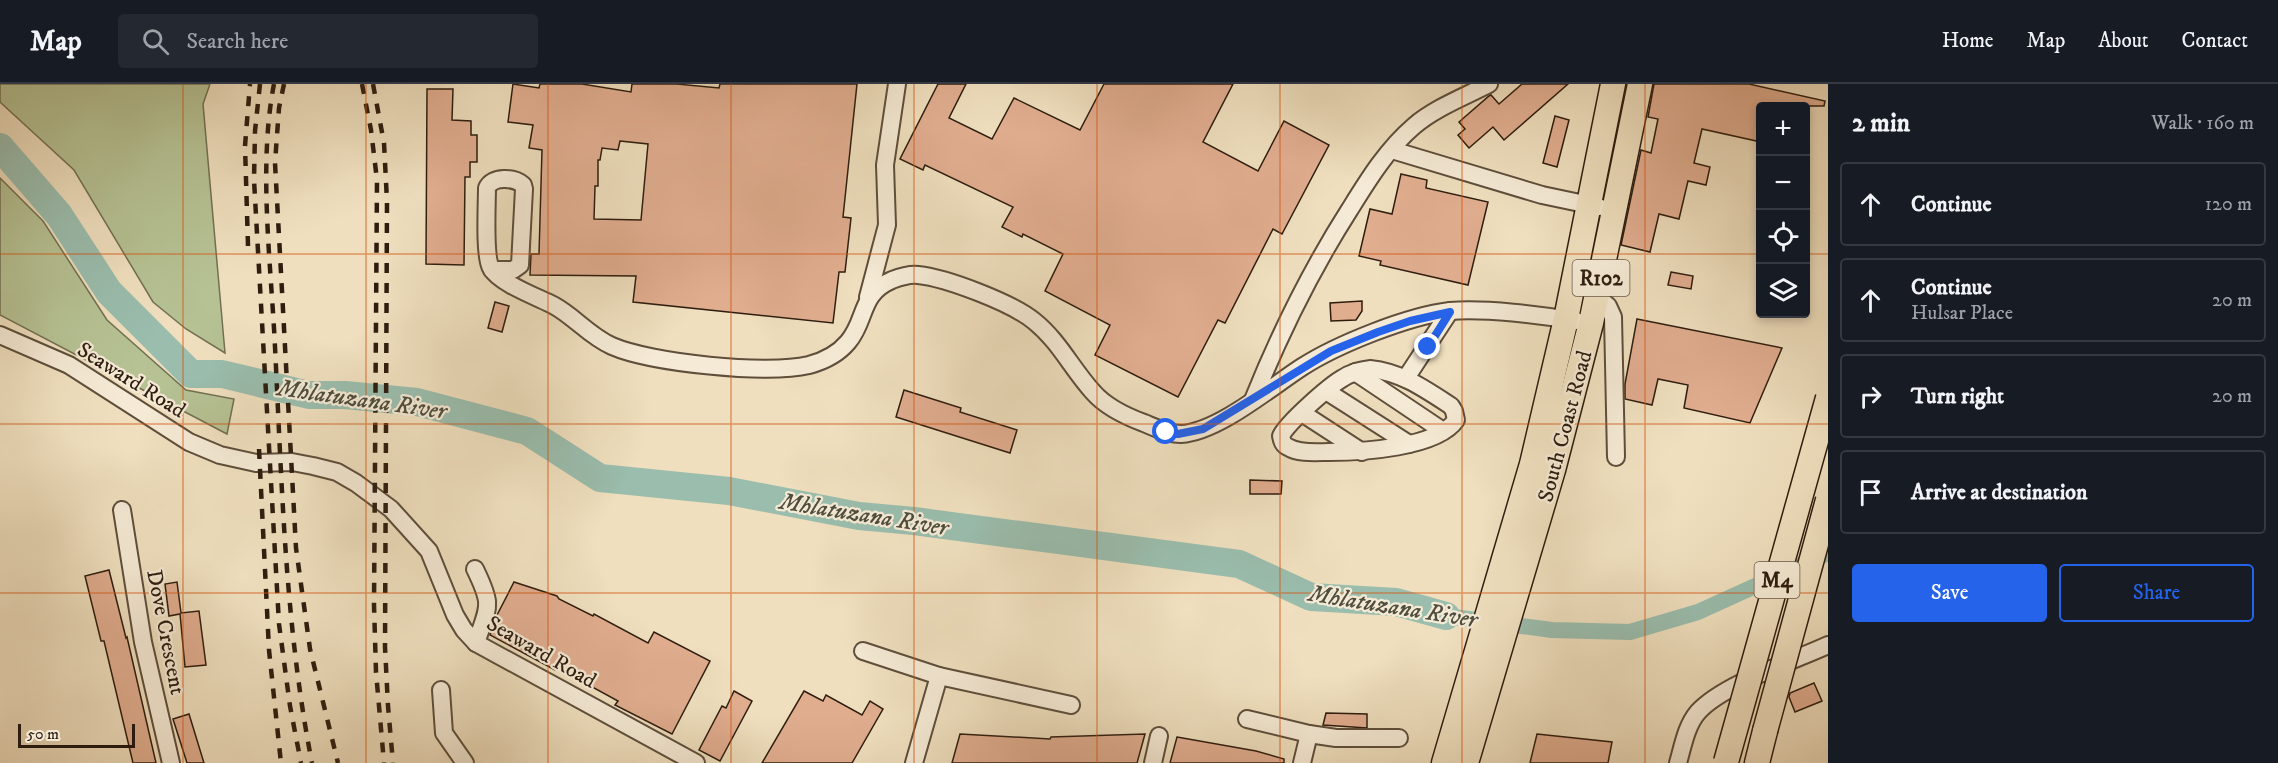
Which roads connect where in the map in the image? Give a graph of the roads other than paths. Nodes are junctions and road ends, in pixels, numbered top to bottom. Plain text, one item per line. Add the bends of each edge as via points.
1 (897, 84) edge
2 (1490, 84) edge
3 (1613, 84) edge
4 (1640, 84) edge
5 (1607, 114) junction
6 (1632, 118) junction
7 (1392, 150) junction
8 (1587, 204) junction
9 (1615, 210) junction
10 (492, 270) junction
11 (1597, 297) junction
12 (868, 298) junction
13 (1450, 312) junction
14 (1566, 319) junction
15 (1592, 323) junction
16 (0, 335) edge
17 (1355, 372) junction
18 (1406, 378) junction
19 (1326, 391) junction
20 (1828, 398) edge
21 (1253, 400) junction
22 (1302, 413) junction
23 (1443, 431) junction
24 (1409, 444) junction
25 (1363, 452) junction
26 (1616, 457) dead end
27 (1542, 467) junction
28 (1828, 500) edge
29 (122, 510) dead end
30 (475, 569) dead end
31 (476, 643) junction
32 (1828, 645) edge
33 (863, 651) dead end
34 (939, 676) junction
35 (1478, 687) junction
36 (441, 690) dead end
37 (1071, 705) dead end
38 (1246, 719) dead end
39 (1309, 734) junction
40 (1159, 736) dead end
41 (1399, 738) dead end
42 (1726, 762) edge
43 (171, 763) edge
44 (465, 763) edge
45 (696, 763) edge
46 (914, 763) edge
47 (1153, 763) edge
48 (1302, 763) edge
49 (1444, 763) edge
50 (1466, 763) edge
51 (1678, 763) edge
52 (1757, 763) edge

1 - 12 street via 885,165 887,225
2 - 7 street via 1414,126
3 - 5 highway, South Coast Road / R102
4 - 6 highway, South Coast Road / R102
5 - 6 highway
5 - 8 highway, South Coast Road / R102
6 - 9 highway, South Coast Road / R102
7 - 8 street via 1542,195
7 - 21 street via 1329,241 1284,325
8 - 9 street
8 - 14 highway, South Coast Road / R102
9 - 11 highway, South Coast Road / R102
10 - 10 street via 488,254 489,183 518,181 524,189 520,265 513,270
10 - 12 street via 510,284 564,312 589,334 615,348 656,358 728,366 785,368 833,356 850,340
11 - 15 highway, South Coast Road / R102
11 - 26 street via 1613,317
12 - 21 street via 882,284 917,275 1009,304 1051,336 1094,393 1128,417 1166,432 1203,429
13 - 14 street via 1500,312
13 - 18 street
13 - 21 street via 1410,321 1331,351
14 - 15 street
14 - 27 highway, South Coast Road / R102
15 - 27 highway, South Coast Road / R102
16 - 31 street, Seaward Road via 69,365 189,442 220,455 256,463 314,466 337,472 356,483 391,509 429,551 455,615
17 - 18 street via 1370,369
17 - 19 street
17 - 23 street
18 - 23 street via 1454,411 1456,420
19 - 22 street
19 - 24 street
20 - 42 highway, M4, bridge
22 - 25 street
22 - 25 street via 1283,433 1282,440 1289,448
23 - 24 street
24 - 25 street
27 - 35 highway, South Coast Road / R102
28 - 52 highway, M4, bridge
29 - 43 street, Dove Crescent via 143,642
30 - 31 street via 488,600
31 - 45 street, Seaward Road
32 - 51 street via 1714,697 1697,713 1687,731
33 - 34 street
34 - 37 street
34 - 46 street
35 - 49 highway, South Coast Road / R102
35 - 50 highway, South Coast Road / R102
36 - 44 street via 444,733
38 - 39 street
39 - 41 street
39 - 48 street
40 - 47 street

